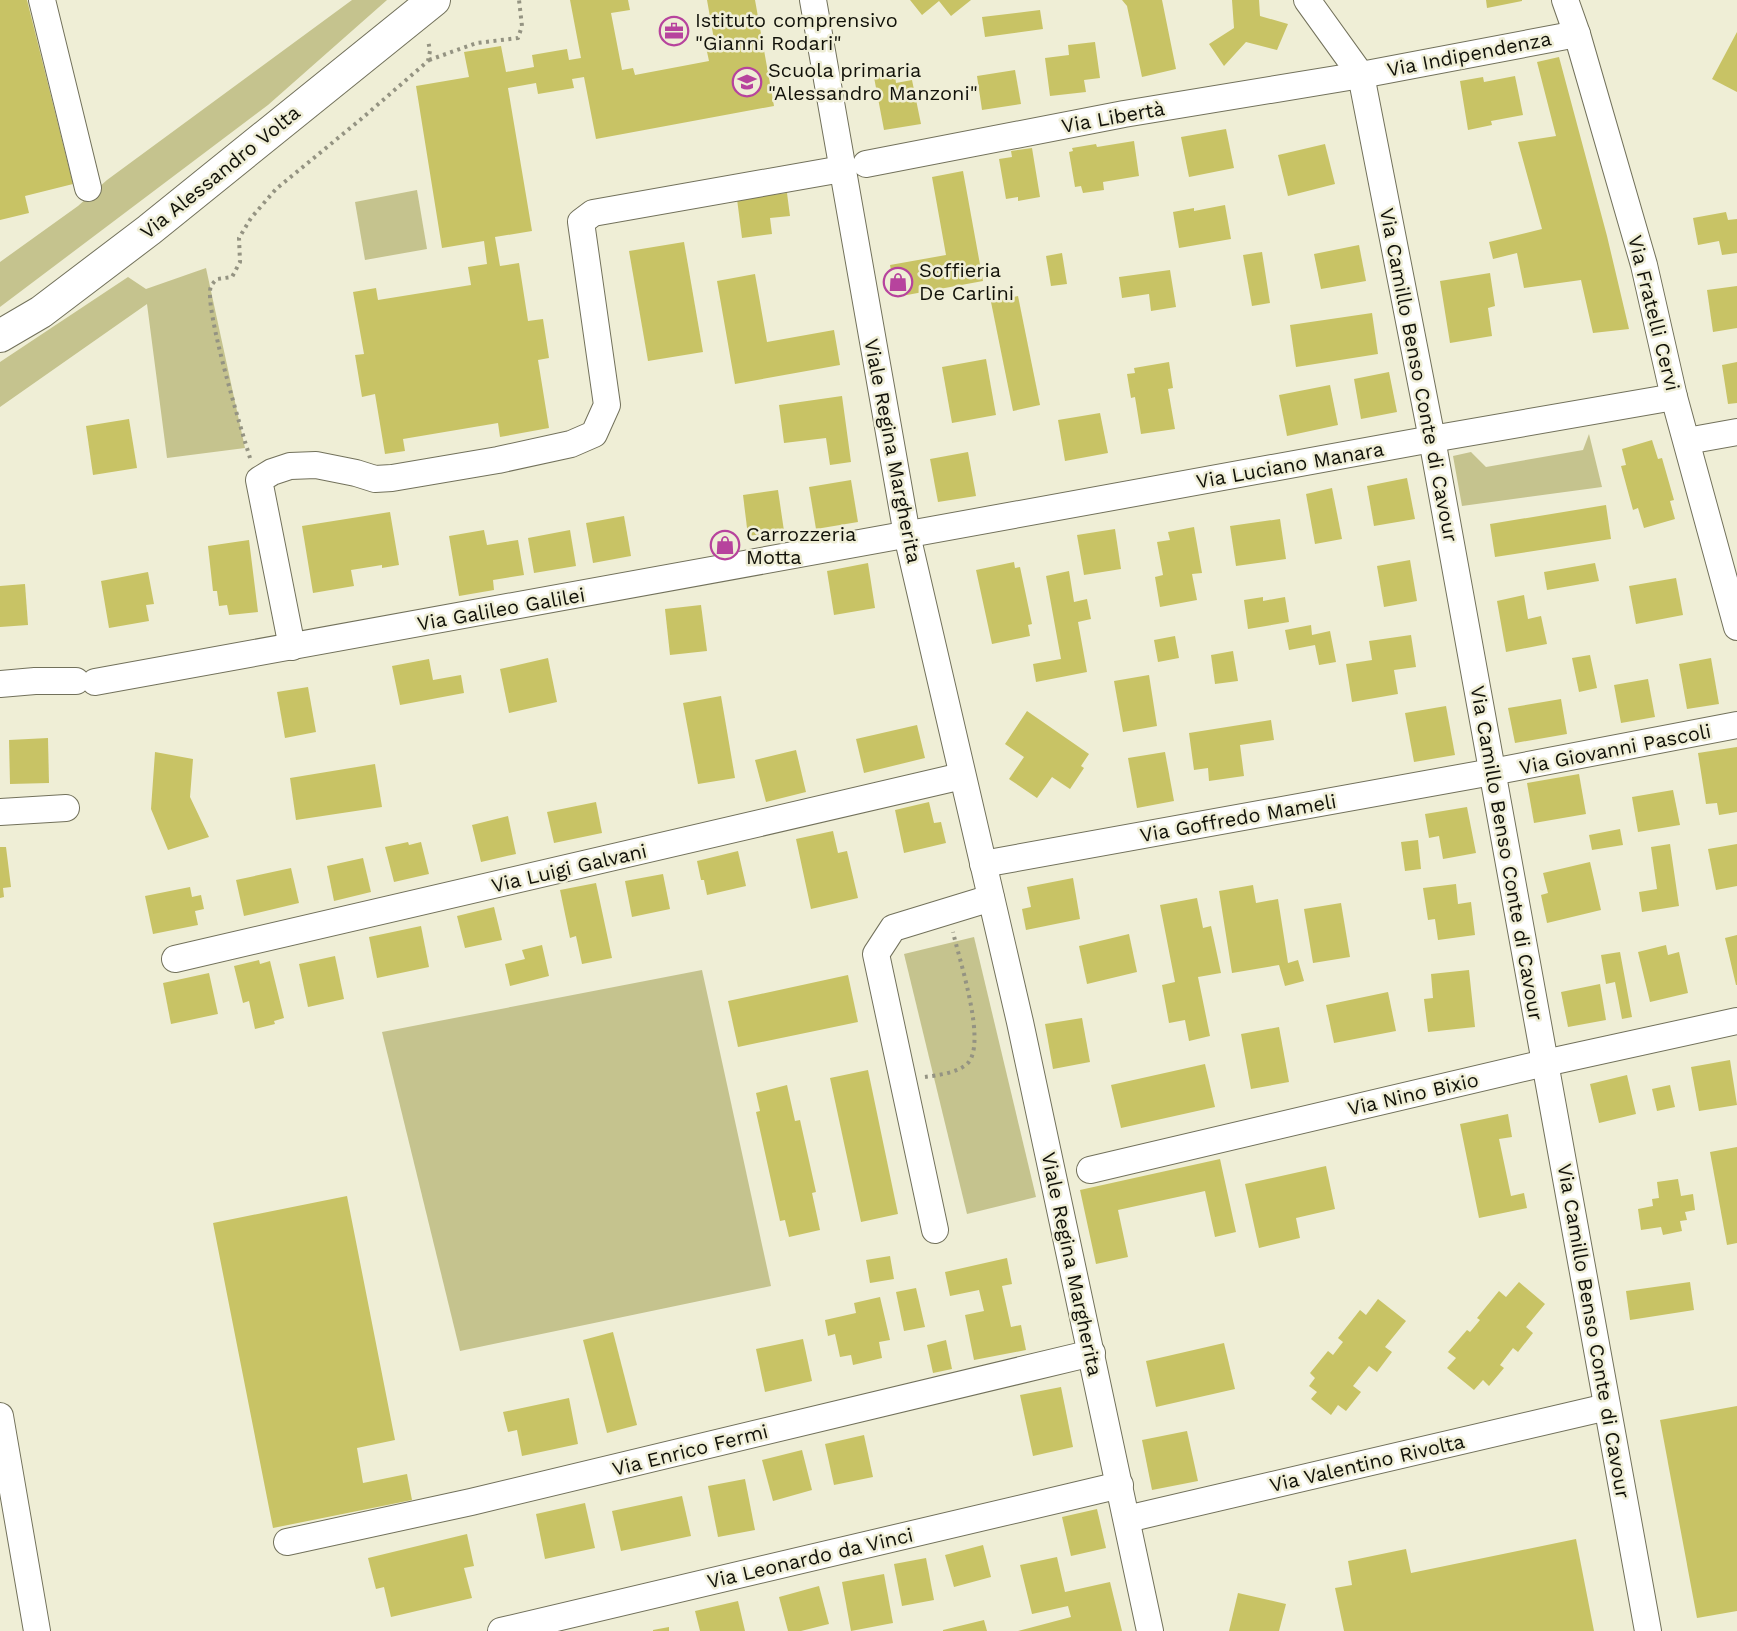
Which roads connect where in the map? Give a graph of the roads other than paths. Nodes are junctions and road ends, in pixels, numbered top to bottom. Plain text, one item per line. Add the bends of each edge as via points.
1 (42, 0) edge
2 (434, 0) edge
3 (813, 0) edge
4 (1307, 0) edge
5 (1565, 0) edge
6 (1577, 33) junction
7 (1360, 75) junction
8 (854, 166) junction
9 (88, 188) dead end
10 (0, 336) edge
11 (1674, 397) junction
12 (1737, 432) edge
13 (1432, 439) junction
14 (1687, 441) junction
15 (907, 535) junction
16 (1737, 627) edge
17 (292, 647) junction
18 (0, 684) edge
19 (1737, 725) edge
20 (1492, 772) junction
21 (962, 776) junction
22 (66, 808) dead end
23 (0, 812) edge
24 (983, 864) junction
25 (991, 898) junction
26 (175, 959) dead end
27 (1737, 1021) edge
28 (1545, 1063) junction
29 (1090, 1170) dead end
30 (935, 1230) dead end
31 (1092, 1353) junction
32 (1607, 1407) junction
33 (0, 1416) edge
34 (1120, 1485) junction
35 (1127, 1519) junction
36 (287, 1542) dead end
37 (37, 1631) edge
38 (501, 1631) edge
39 (1150, 1631) edge
40 (1648, 1631) edge

1 - 9 street
2 - 10 main road, Via Alessandro Volta via 149,230 41,312
3 - 8 street, Viale Regina Margherita
4 - 7 street
5 - 6 street, Via Fratelli Cervi
6 - 7 street, Via Indipendenza
6 - 11 street, Via Fratelli Cervi via 1644,265
7 - 8 street, Via Libertà via 1124,114
7 - 13 street, Via Camillo Benso Conte di Cavour
8 - 15 street, Viale Regina Margherita
8 - 17 street, Via Libertà via 593,213 581,222 606,405 594,434 585,439 498,460 392,478 375,480 316,465 290,466 260,480
11 - 13 street, Via Luciano Manara
11 - 14 street, Via Fratelli Cervi
12 - 14 street
13 - 15 street, Via Luciano Manara
13 - 20 street, Via Camillo Benso Conte di Cavour
14 - 16 street, Via Fratelli Cervi
15 - 17 street, Via Galileo Galilei
15 - 21 street, Viale Regina Margherita
17 - 18 street, Via Galileo Galilei via 86,681
19 - 20 street, Via Giovanni Pascoli
20 - 24 street, Via Goffredo Mameli
20 - 28 street, Via Camillo Benso Conte di Cavour
21 - 24 street, Viale Regina Margherita
21 - 26 street, Via Luigi Galvani
22 - 23 street
24 - 25 street, Viale Regina Margherita
25 - 30 street via 893,928 876,954
25 - 31 street, Viale Regina Margherita
27 - 28 street, Via Nino Bixio
28 - 29 street, Via Nino Bixio
28 - 32 street, Via Camillo Benso Conte di Cavour
31 - 34 street, Viale Regina Margherita
31 - 36 street, Via Enrico Fermi
32 - 35 street, Via Valentino Rivolta
32 - 40 street, Via Camillo Benso Conte di Cavour
33 - 37 street
34 - 35 street, Viale Regina Margherita
34 - 38 street, Via Leonardo da Vinci
35 - 39 street, Viale Regina Margherita

